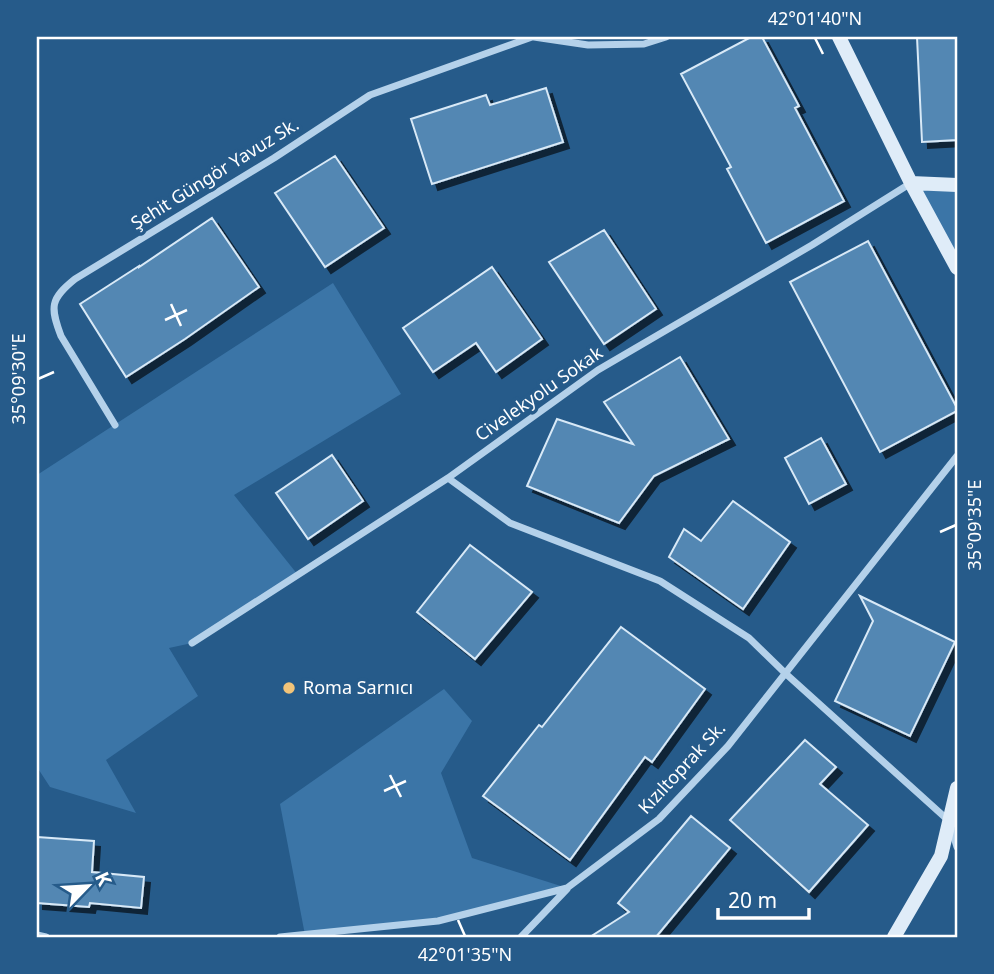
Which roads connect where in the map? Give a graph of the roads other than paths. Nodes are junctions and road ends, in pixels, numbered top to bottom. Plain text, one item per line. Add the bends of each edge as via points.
1 (533, 37) edge
2 (666, 37) edge
3 (839, 37) edge
4 (911, 183) junction
5 (957, 185) edge
6 (957, 268) edge
7 (115, 425) dead end
8 (957, 456) edge
9 (448, 478) junction
10 (192, 643) dead end
11 (785, 673) junction
12 (957, 788) edge
13 (949, 821) junction
14 (957, 847) edge
15 (567, 888) junction
16 (37, 935) edge
17 (524, 935) edge
18 (46, 937) edge
19 (280, 937) edge
20 (894, 937) edge

1 - 2 street, Şehit Güngör Yavuz Sk. via 588,45 645,44
1 - 7 street, Şehit Güngör Yavuz Sk. via 370,95 59,292 54,306 61,336
3 - 4 main road
4 - 5 main road
4 - 6 main road
4 - 9 street, Civelekyolu Sokak via 598,370
8 - 11 street, Kızıltoprak Sk.
9 - 10 street, Civelekyolu Sokak
9 - 11 street via 510,523 660,581 749,638
11 - 13 street
11 - 15 street, Kızıltoprak Sk. via 727,746 659,819
12 - 13 main road
13 - 14 street
13 - 20 main road via 941,856
15 - 17 street
15 - 19 street, Kızıltoprak Sk. via 438,921
16 - 18 street

